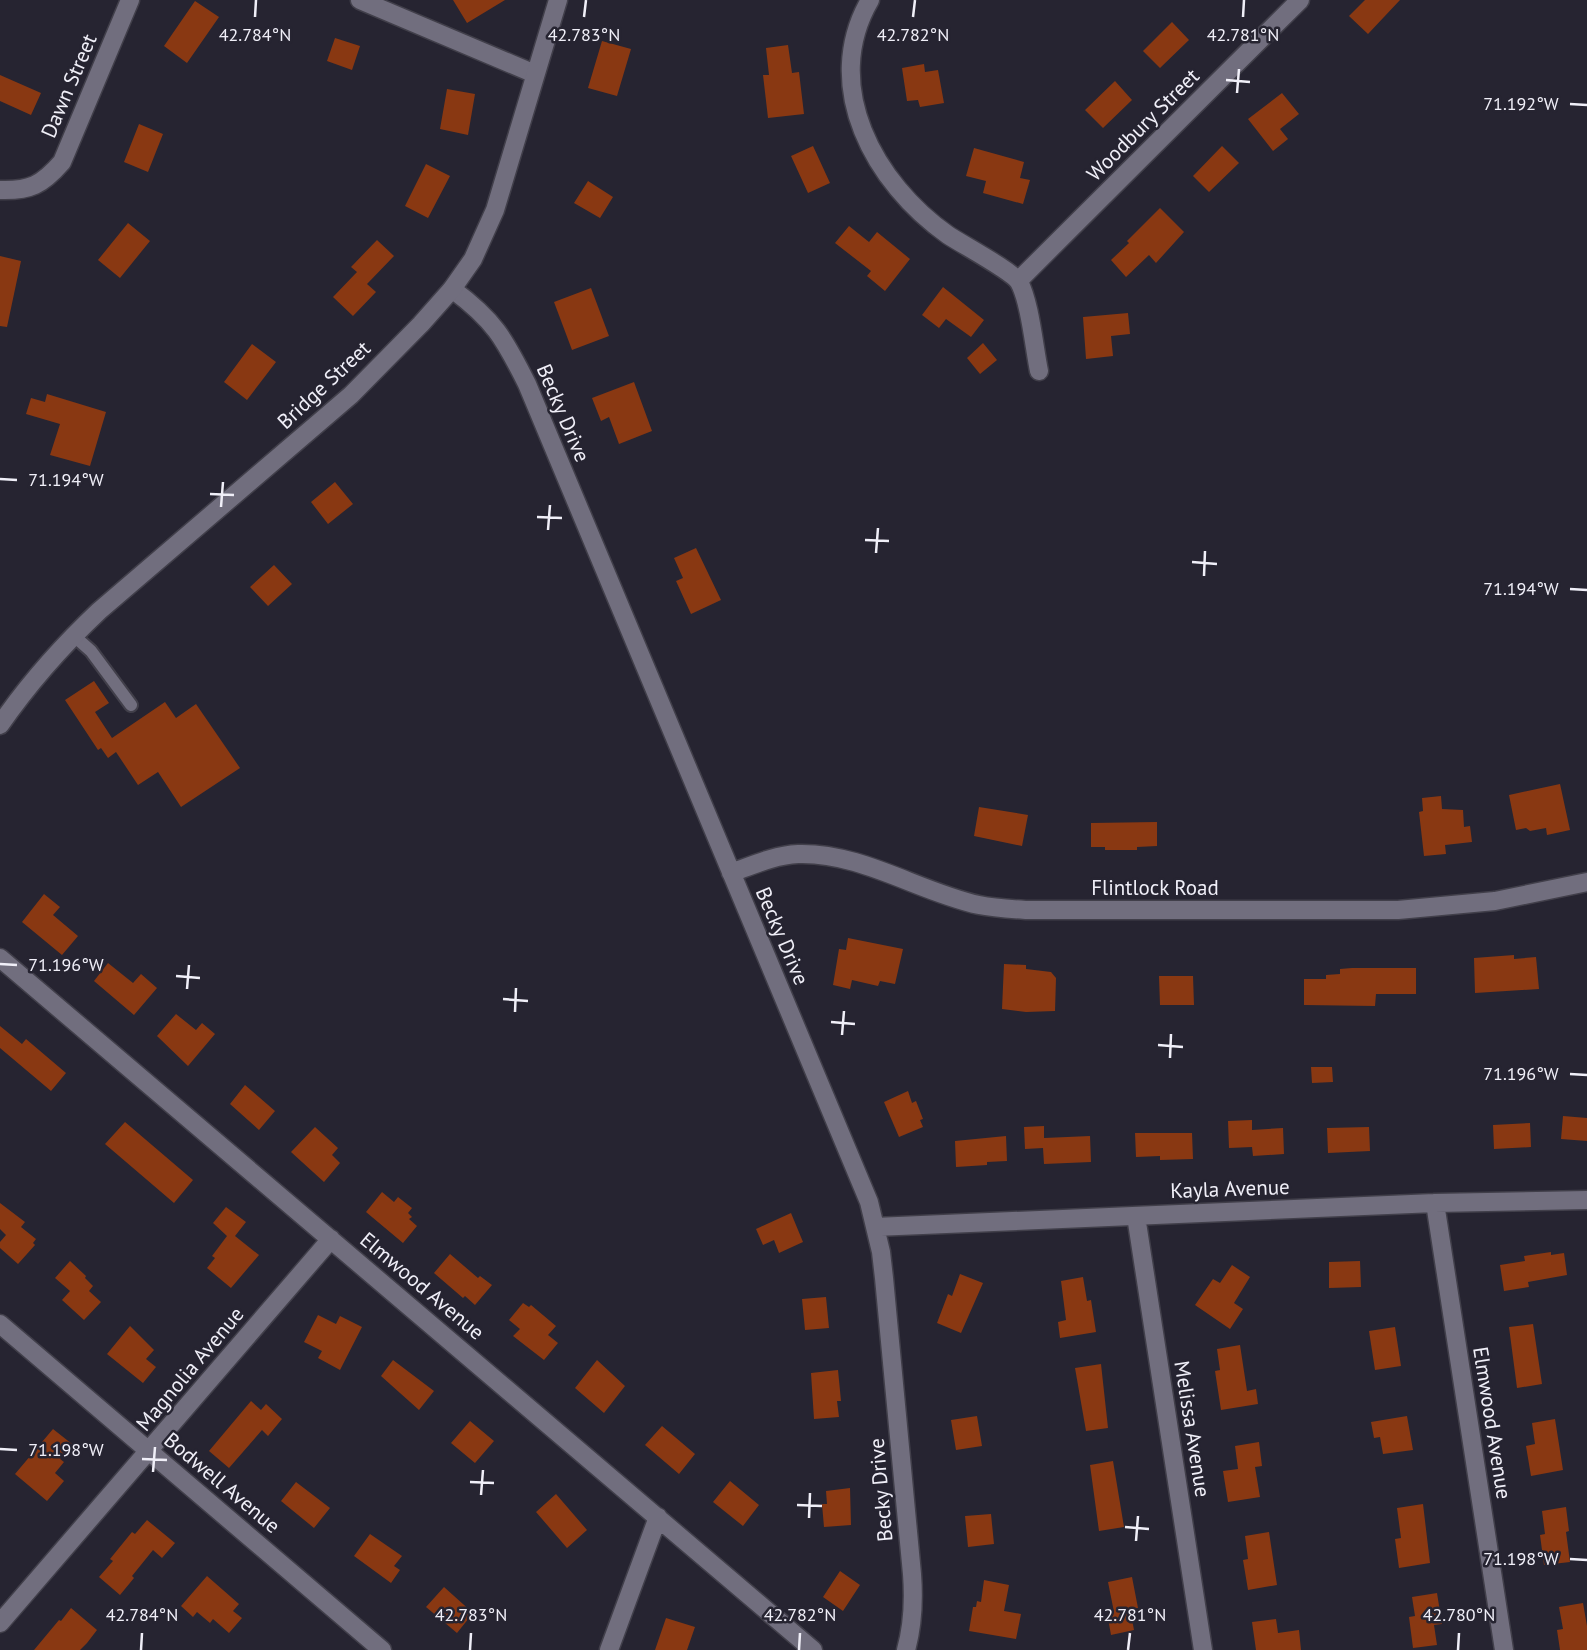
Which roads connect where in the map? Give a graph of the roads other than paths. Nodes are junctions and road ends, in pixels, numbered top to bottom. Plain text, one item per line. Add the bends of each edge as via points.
1 (130, 0) edge
2 (360, 0) edge
3 (558, 0) edge
4 (870, 0) edge
5 (1300, 0) edge
6 (535, 74) junction
7 (0, 190) edge
8 (1018, 281) junction
9 (452, 289) junction
10 (1039, 371) dead end
11 (73, 635) junction
12 (131, 705) dead end
13 (0, 724) edge
14 (731, 873) junction
15 (1587, 882) edge
16 (0, 958) edge
17 (1587, 1200) edge
18 (1435, 1203) junction
19 (1136, 1216) junction
20 (875, 1227) junction
21 (331, 1239) junction
22 (0, 1324) edge
23 (150, 1451) junction
24 (658, 1517) junction
25 (0, 1623) edge
26 (382, 1650) edge
27 (609, 1650) edge
28 (813, 1650) edge
29 (906, 1650) edge
30 (1203, 1650) edge
31 (1504, 1650) edge

1 - 7 street, Dawn Street via 62,162 47,180 25,190
2 - 6 street
3 - 6 street, Bridge Street
4 - 8 street via 858,23 850,66 855,112 863,135 894,187 920,214
5 - 8 street, Woodbury Street
6 - 9 street, Bridge Street via 495,210 473,259
8 - 10 street
9 - 11 street, Bridge Street via 351,395
9 - 14 street, Becky Drive via 492,323 527,384
11 - 12 lane via 91,651
11 - 13 street, Bridge Street
14 - 15 street, Flintlock Road via 775,858 820,856 979,905 1027,910 1410,909 1495,901
14 - 20 street, Becky Drive
16 - 21 street, Elmwood Avenue
17 - 18 street, Kayla Avenue
18 - 19 street, Kayla Avenue
18 - 31 street, Elmwood Avenue
19 - 20 street, Kayla Avenue
19 - 30 street, Melissa Avenue
20 - 29 street, Becky Drive via 884,1278 913,1584
21 - 23 street, Magnolia Avenue
21 - 24 street, Elmwood Avenue
22 - 23 street, Bodwell Avenue
23 - 25 street, Magnolia Avenue
23 - 26 street, Bodwell Avenue
24 - 27 street
24 - 28 street, Elmwood Avenue

